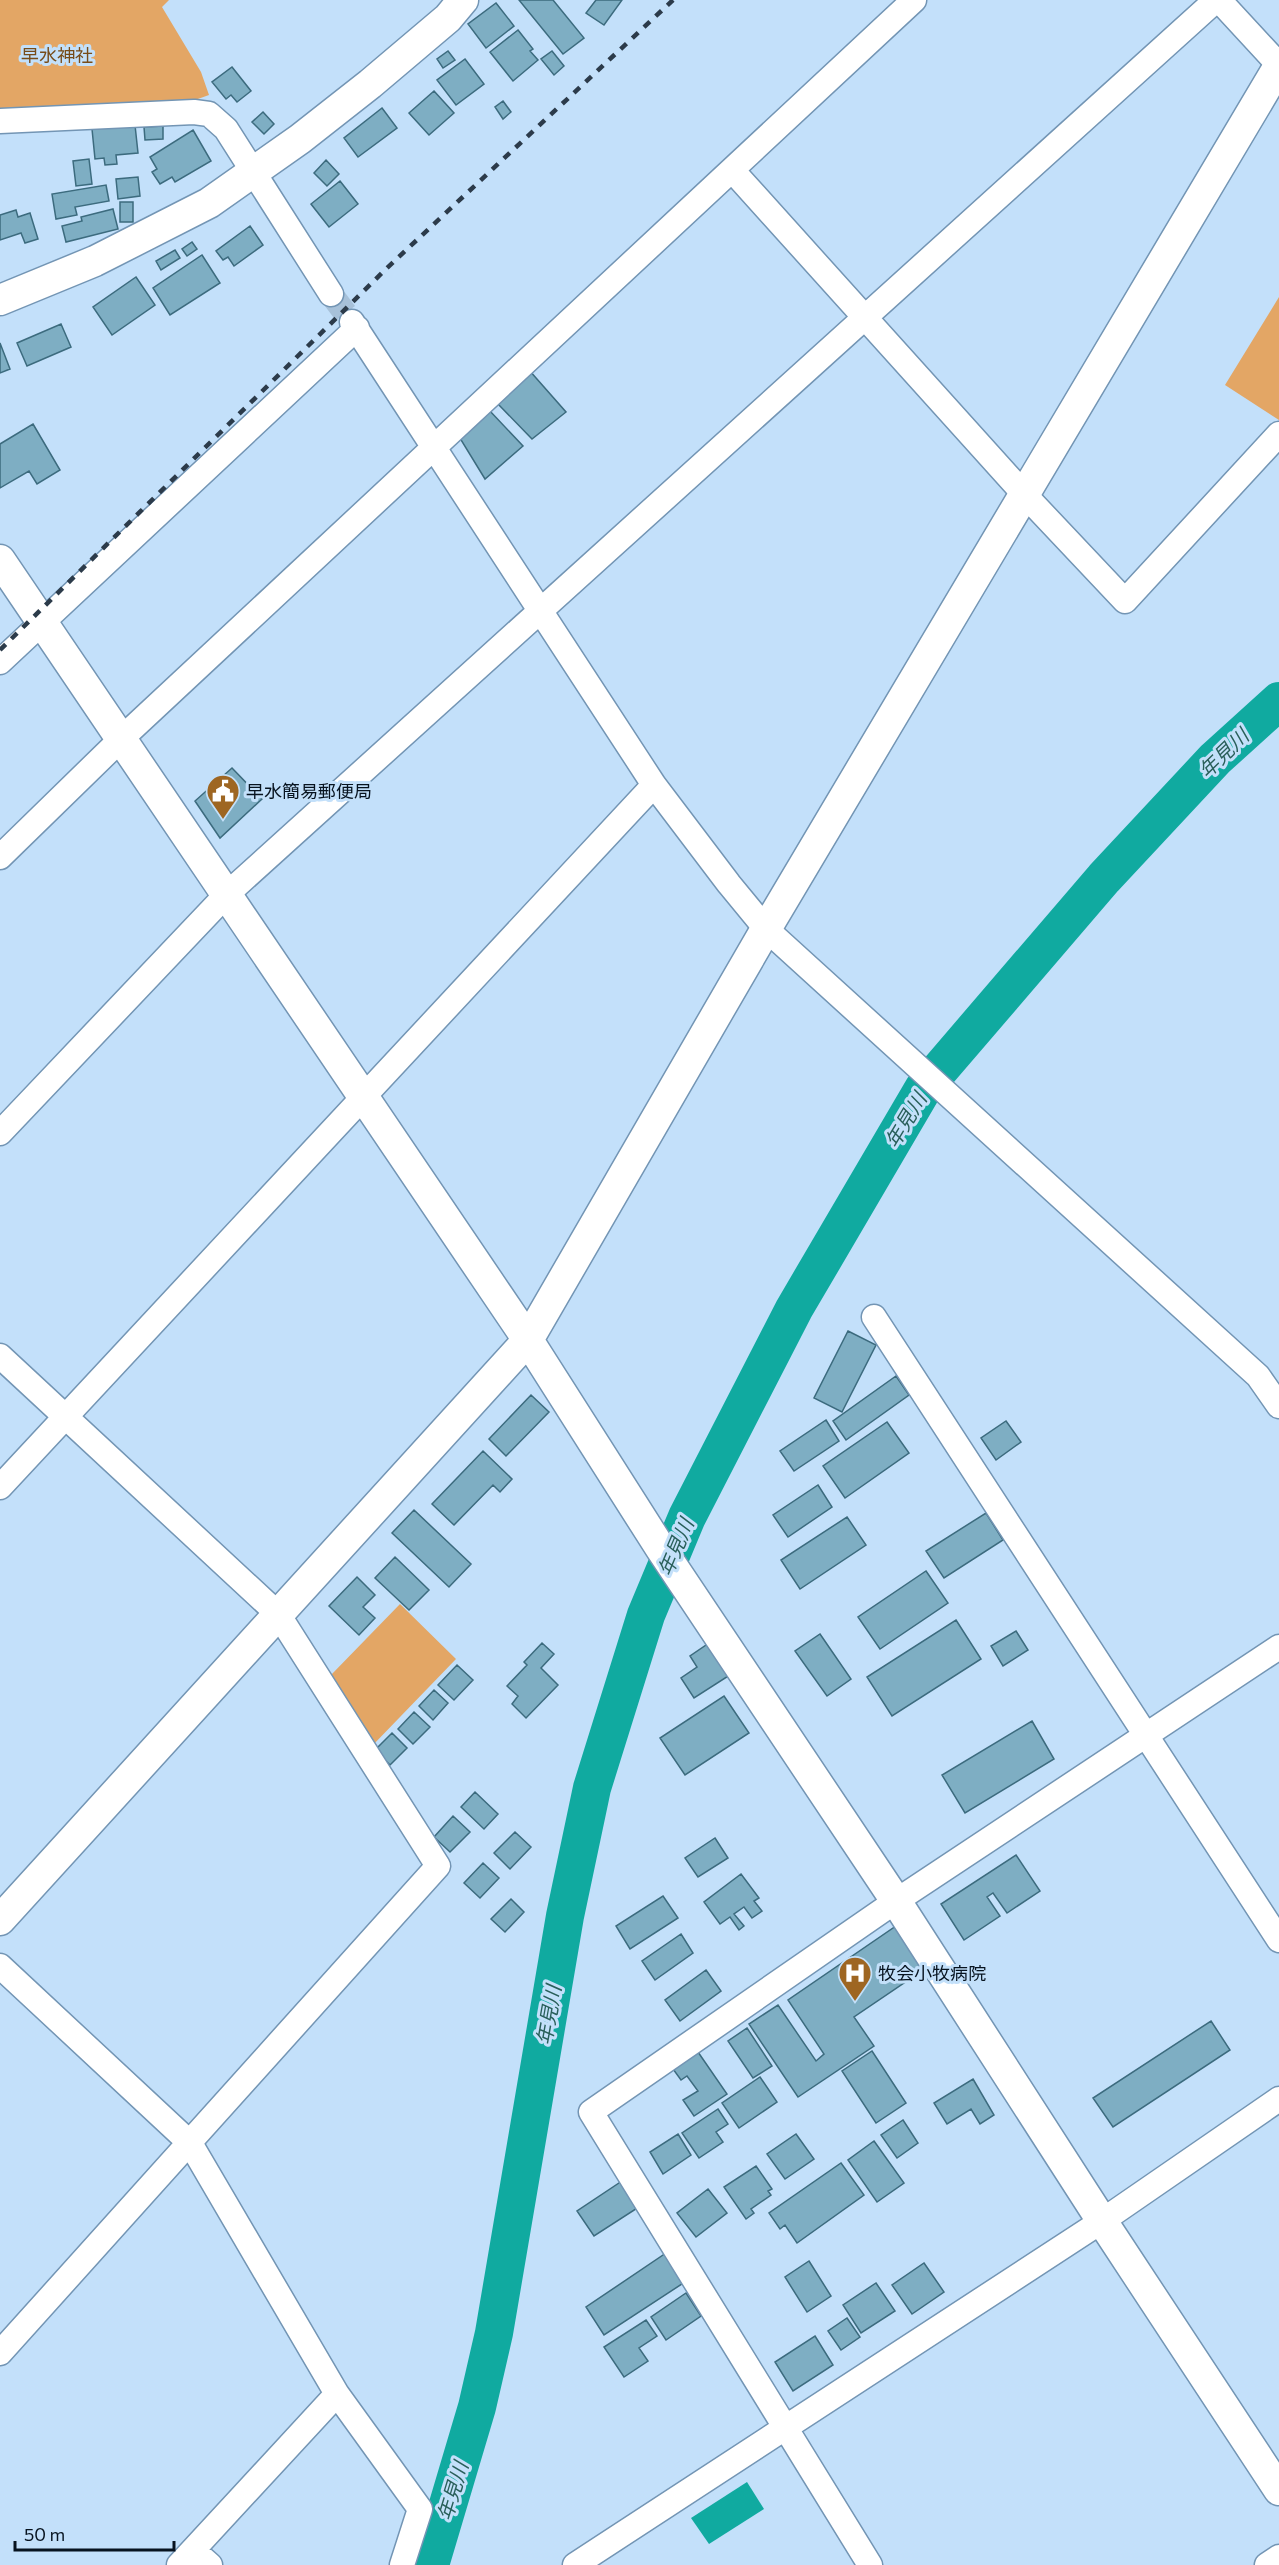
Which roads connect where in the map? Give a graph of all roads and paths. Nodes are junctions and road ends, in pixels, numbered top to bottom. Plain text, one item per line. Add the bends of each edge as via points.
1 (463, 0) edge
2 (914, 0) edge
3 (1218, 0) edge
4 (1279, 65) edge
5 (0, 121) edge
6 (732, 170) junction
7 (254, 171) junction
8 (331, 294) tunnel mouth
9 (0, 300) edge
10 (865, 318) junction
11 (1279, 434) edge
12 (434, 447) junction
13 (1024, 494) junction
14 (0, 560) edge
15 (540, 610) junction
16 (41, 622) junction
17 (0, 662) edge
18 (121, 739) junction
19 (654, 785) junction
20 (0, 857) edge
21 (226, 895) junction
22 (766, 929) junction
23 (365, 1097) junction
24 (0, 1133) edge
25 (874, 1317) dead end
26 (528, 1340) junction
27 (0, 1356) edge
28 (1279, 1406) edge
29 (65, 1417) junction
30 (0, 1487) edge
31 (278, 1614) junction
32 (1279, 1647) edge
33 (1145, 1737) junction
34 (896, 1901) junction
35 (0, 1920) edge
36 (1279, 1940) edge
37 (0, 1966) edge
38 (1279, 2099) edge
39 (190, 2143) junction
40 (1102, 2221) junction
41 (0, 2353) edge
42 (337, 2394) junction
43 (785, 2429) junction
44 (1279, 2490) edge
45 (1279, 2557) edge
46 (194, 2560) edge
47 (402, 2565) edge
48 (575, 2565) edge
49 (870, 2565) edge
50 (1267, 2565) edge

1 - 7 street via 448,18 370,84
2 - 6 street
3 - 4 street
3 - 10 street
4 - 13 street
5 - 7 street via 209,114 226,129
6 - 10 street
6 - 12 street
7 - 8 street
7 - 9 street via 209,203 147,235
10 - 13 street
10 - 15 street
11 - 13 street via 1125,601
12 - 15 street
12 - 16 street via 355,325
12 - 18 street
13 - 22 street
14 - 16 street
15 - 19 street
15 - 21 street
16 - 17 street
16 - 18 street
18 - 20 street
18 - 21 street
19 - 22 street
19 - 23 street
21 - 23 street
21 - 24 street
22 - 26 street
22 - 28 street via 1258,1376
23 - 26 street
23 - 29 street
25 - 33 street
26 - 31 street
26 - 34 street via 702,1611
27 - 29 street
29 - 30 street
29 - 31 street
31 - 35 street
31 - 39 street via 438,1866
32 - 33 street
33 - 34 street
33 - 36 street
34 - 40 street
34 - 43 street via 591,2112
37 - 39 street
38 - 40 street
39 - 41 street
39 - 42 street
40 - 43 street
40 - 44 street
42 - 46 street
42 - 47 street via 420,2510
43 - 48 street
43 - 49 street
45 - 50 street

